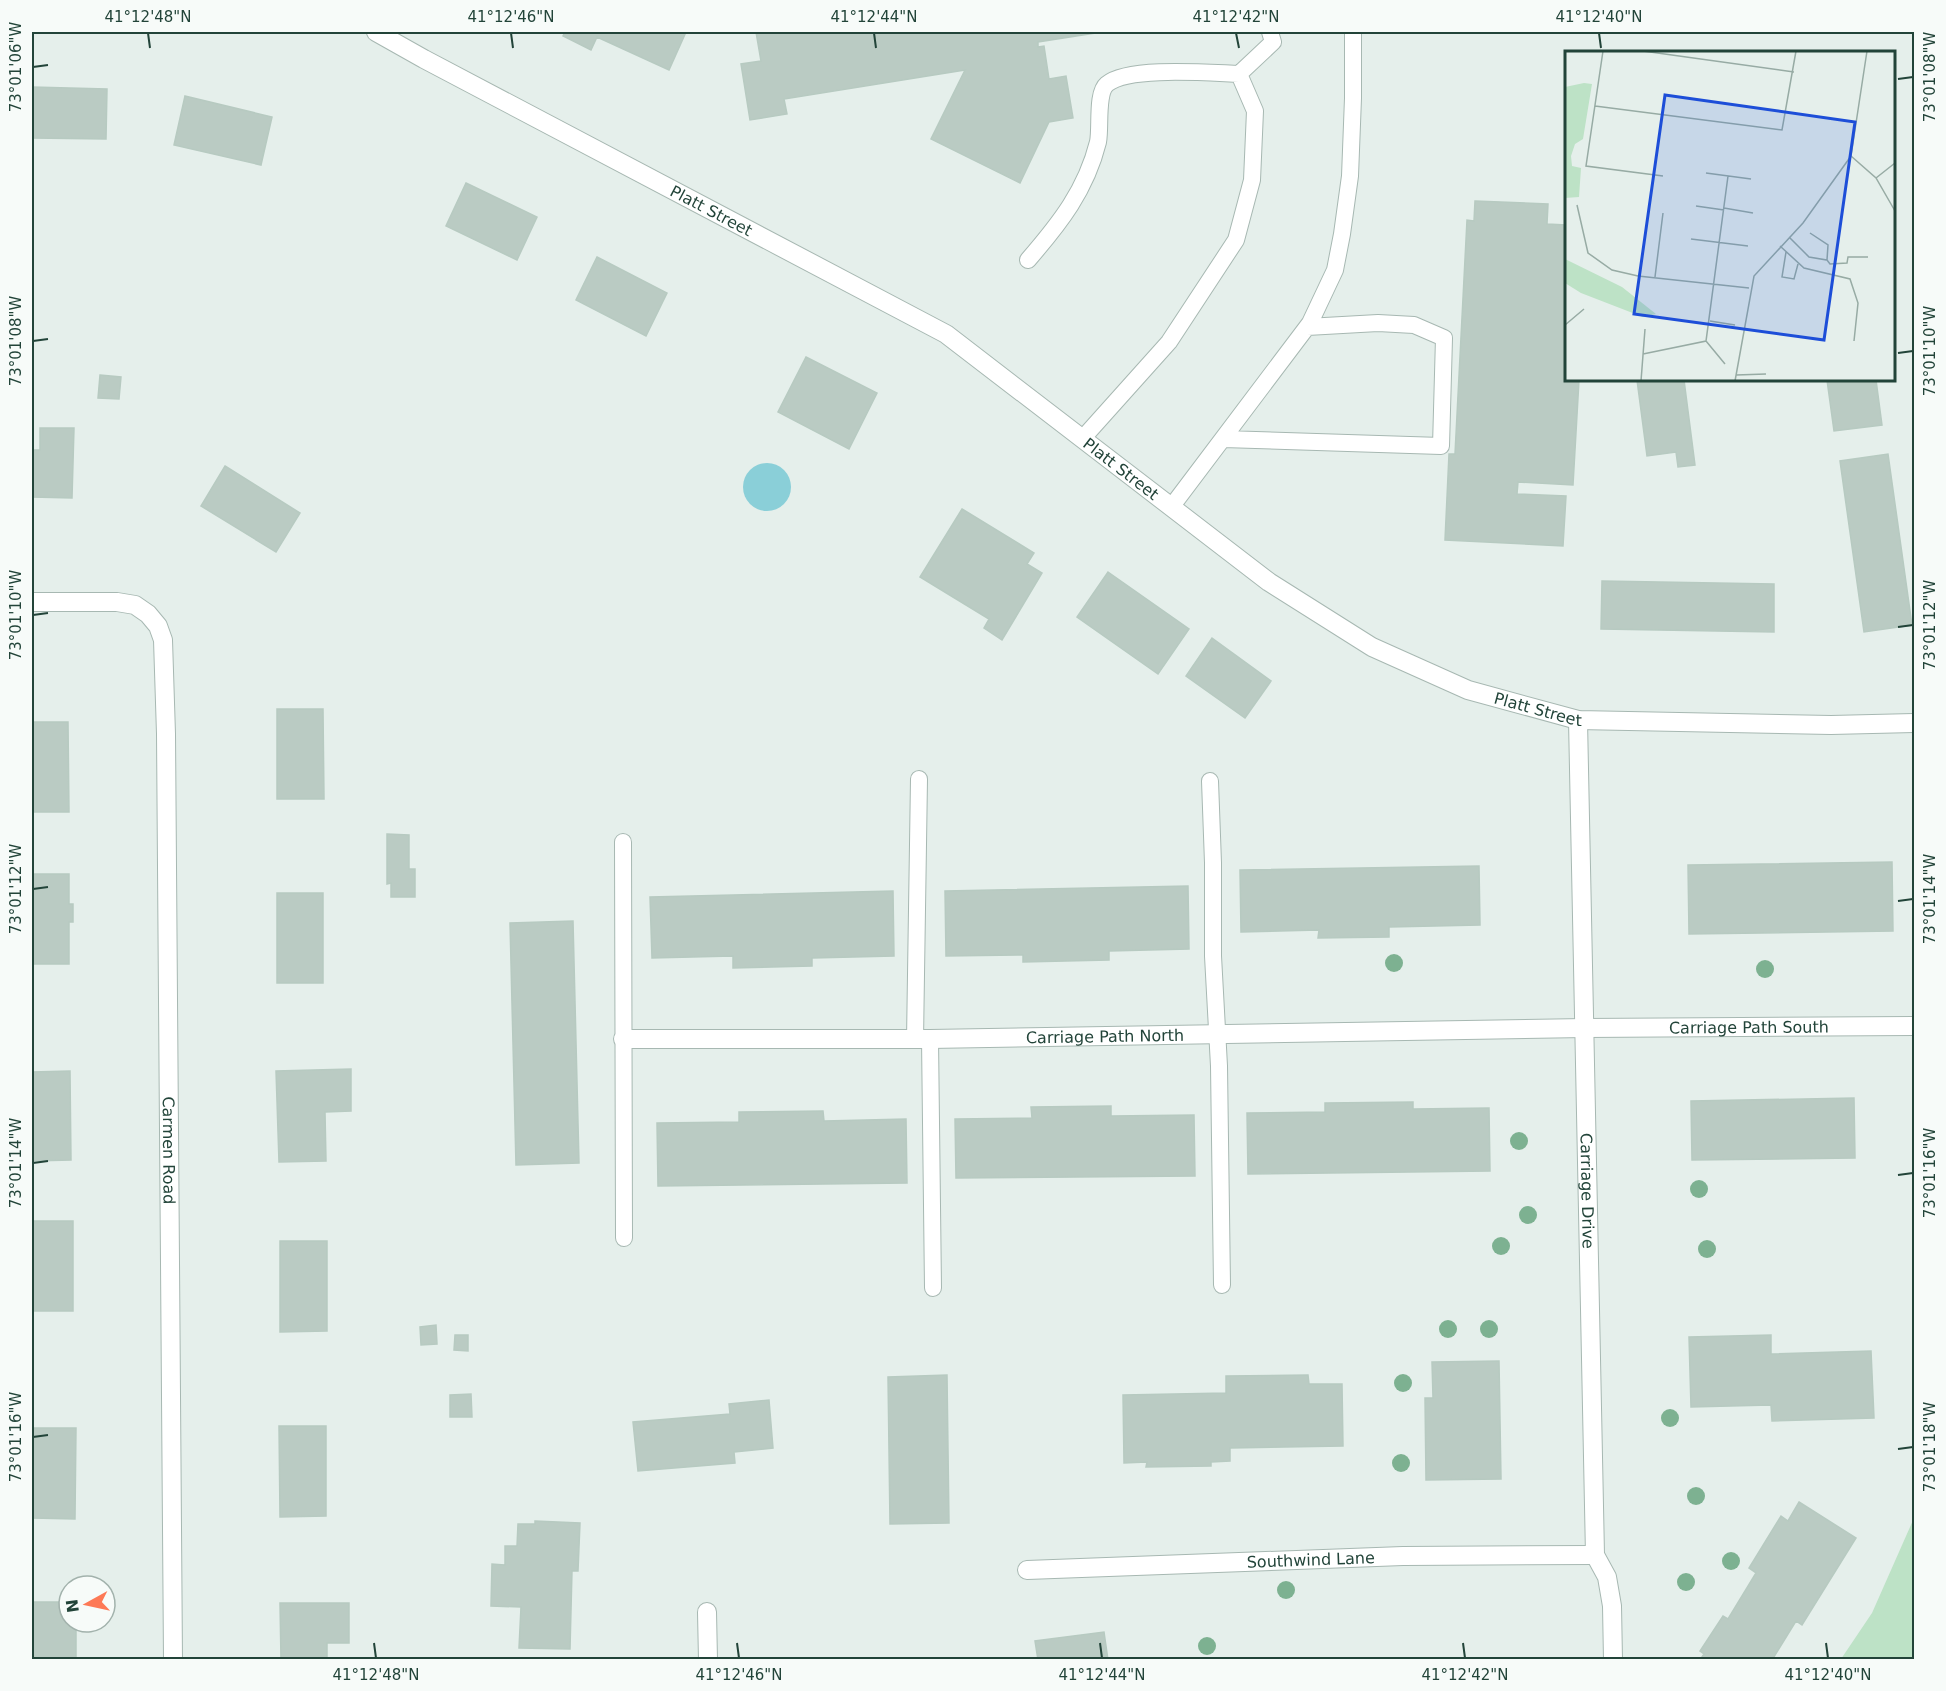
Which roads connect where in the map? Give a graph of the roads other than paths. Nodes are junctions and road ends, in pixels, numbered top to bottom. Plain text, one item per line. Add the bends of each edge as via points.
1 (376, 32) edge
2 (1270, 32) edge
3 (1353, 32) edge
4 (1239, 74) junction
5 (1028, 260) dead end
6 (1307, 327) junction
7 (1083, 438) junction
8 (1223, 439) junction
9 (1172, 506) junction
10 (32, 602) edge
11 (1578, 720) junction
12 (1914, 723) edge
13 (919, 779) dead end
14 (1210, 781) dead end
15 (623, 842) dead end
16 (1914, 1026) edge
17 (1585, 1028) junction
18 (1218, 1035) junction
19 (623, 1039) junction
20 (923, 1040) junction
21 (624, 1238) dead end
22 (1222, 1285) dead end
23 (933, 1288) dead end
24 (1595, 1555) junction
25 (1027, 1570) dead end
26 (707, 1612) dead end
27 (173, 1659) edge
28 (708, 1659) edge
29 (1613, 1659) edge

1 - 7 street, Platt Street via 946,334
2 - 4 lane via 1273,42
3 - 6 lane via 1350,165 1342,234 1335,270
4 - 5 lane via 1141,73 1107,84 1100,93 1098,141 1083,183 1063,219
4 - 7 lane via 1255,111 1252,180 1236,240 1169,342
6 - 8 lane
6 - 8 lane via 1414,325 1444,338 1441,446
7 - 9 street, Platt Street
8 - 9 lane
9 - 11 street, Platt Street via 1269,582 1372,647 1468,690
10 - 27 street, Carmen Road via 135,605 158,626 163,640
11 - 12 street, Platt Street via 1831,726
11 - 17 street, Carriage Drive
13 - 20 lane
14 - 18 lane
15 - 19 lane
16 - 17 street, Carriage Path South
17 - 18 street, Carriage Path North
17 - 24 street, Carriage Drive
18 - 20 street, Carriage Path North
18 - 22 lane
19 - 20 street, Carriage Path North
19 - 21 lane
20 - 23 lane
24 - 25 street, Southwind Lane via 1391,1556
24 - 29 street, Carriage Drive via 1607,1577
26 - 28 street

